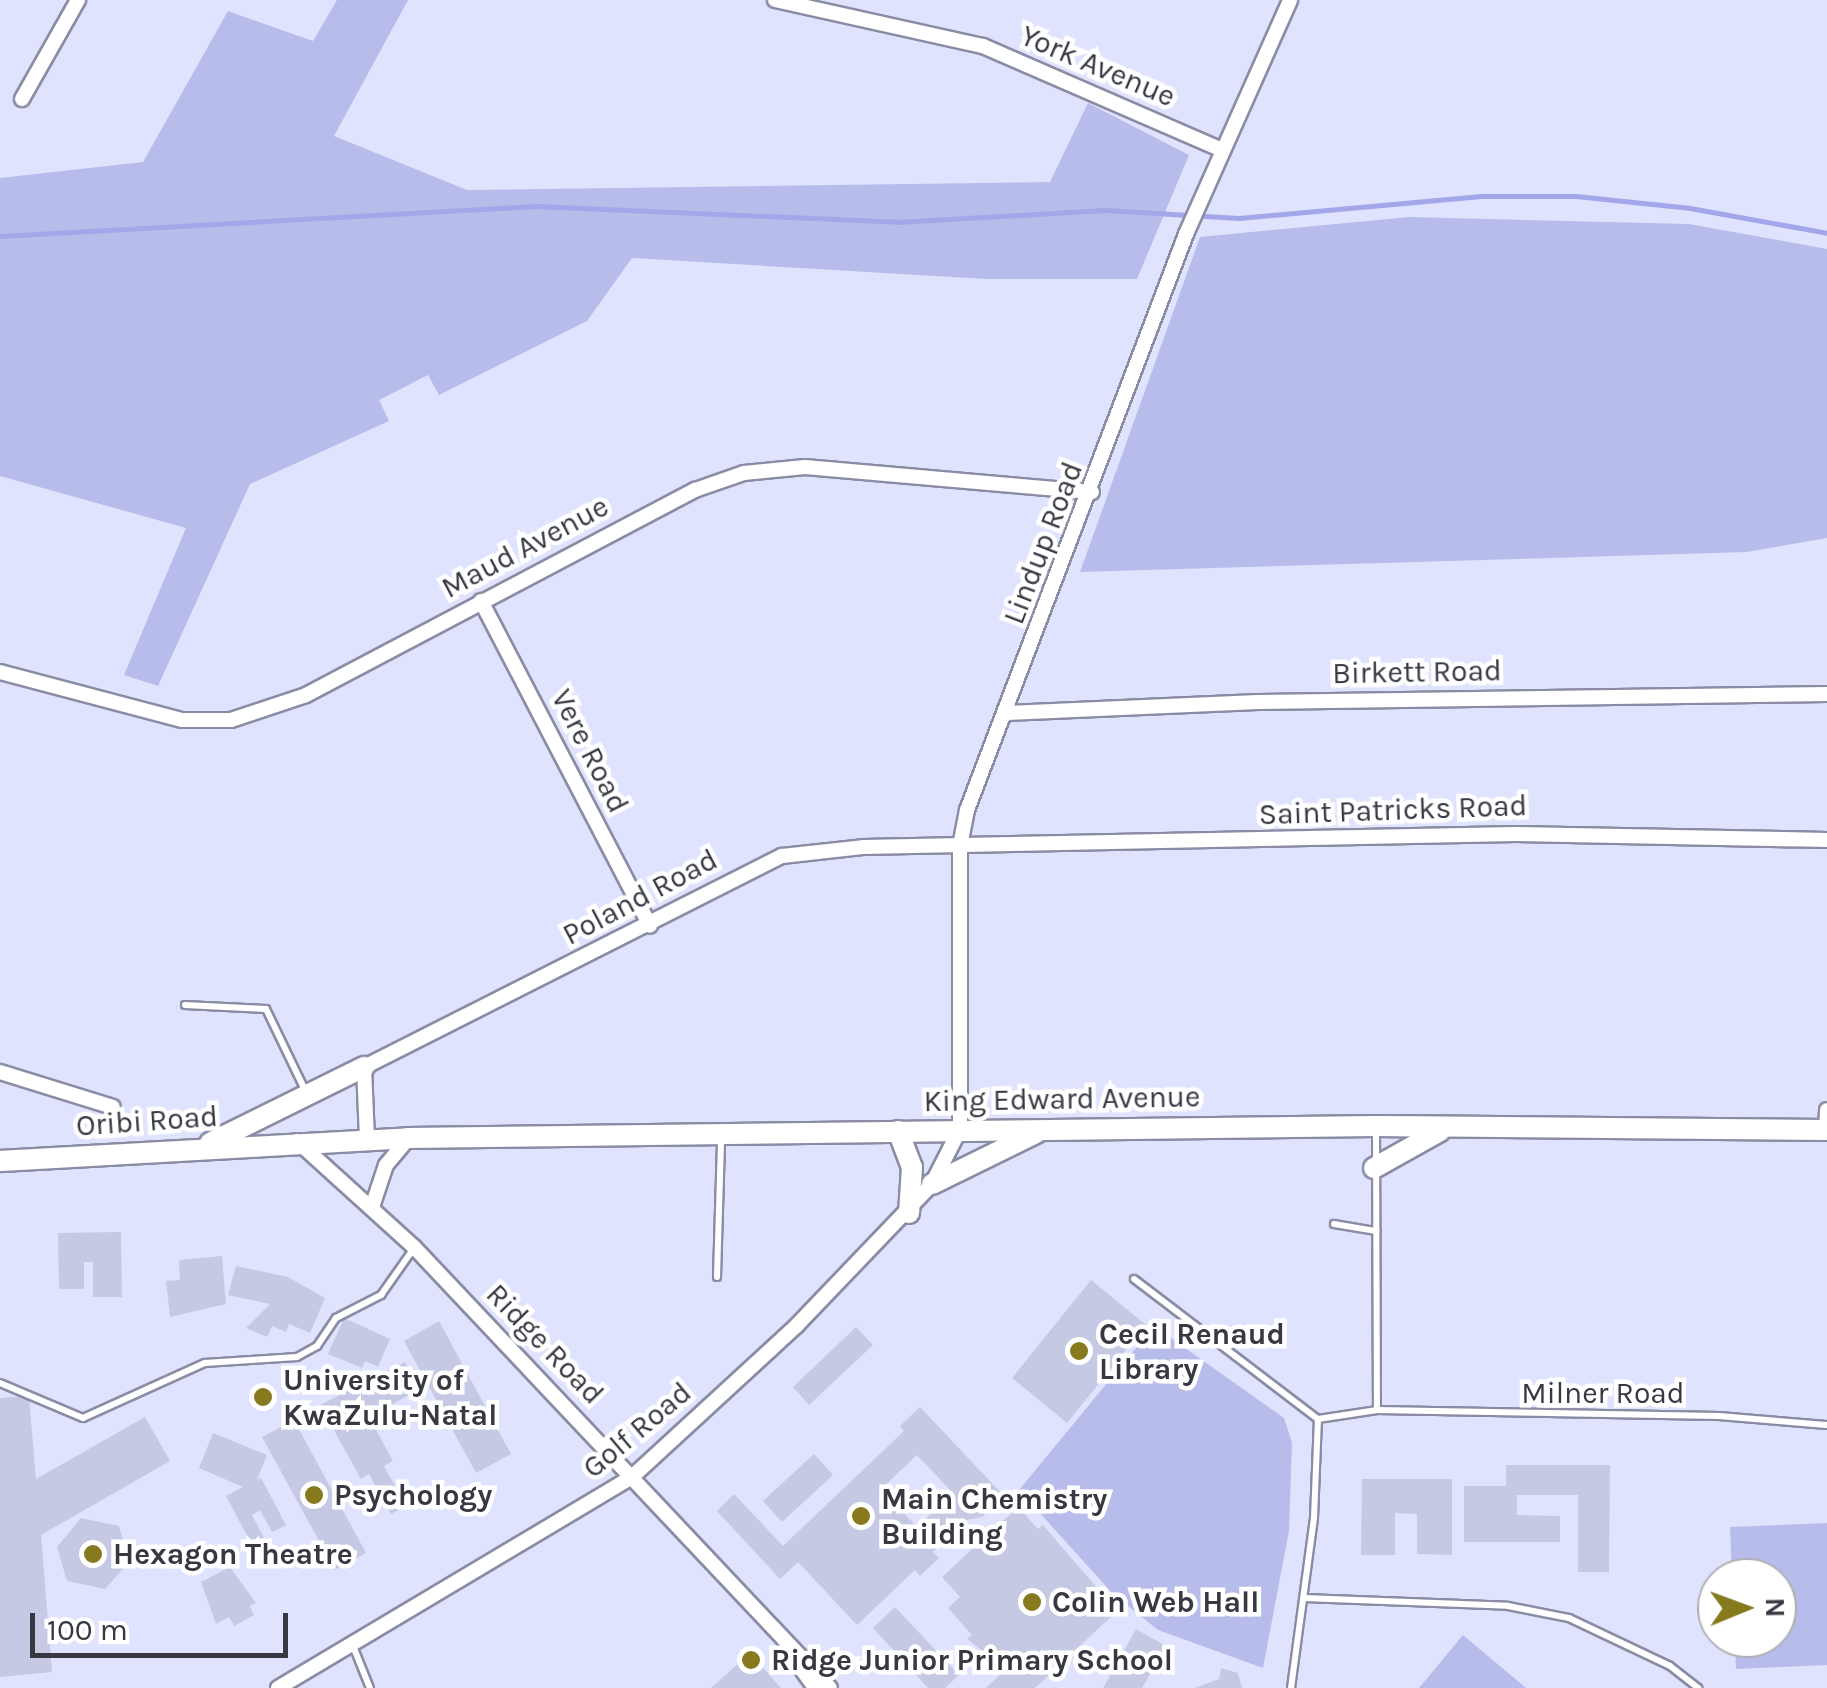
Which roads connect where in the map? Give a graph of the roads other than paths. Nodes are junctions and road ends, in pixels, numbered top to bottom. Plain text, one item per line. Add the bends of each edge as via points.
1 (78, 0) edge
2 (774, 0) edge
3 (1290, 0) edge
4 (22, 99) dead end
5 (1222, 150) junction
6 (1092, 492) junction
7 (481, 601) junction
8 (0, 672) edge
9 (1827, 694) edge
10 (1007, 713) junction
11 (1827, 840) edge
12 (960, 846) junction
13 (650, 926) junction
14 (185, 1004) dead end
15 (364, 1067) junction
16 (0, 1072) edge
17 (307, 1095) junction
18 (113, 1107) dead end
19 (1827, 1110) edge
20 (1376, 1126) junction
21 (1456, 1126) junction
22 (1047, 1129) junction
23 (960, 1130) junction
24 (1827, 1130) edge
25 (898, 1131) junction
26 (721, 1133) junction
27 (408, 1138) junction
28 (368, 1139) junction
29 (297, 1141) junction
30 (199, 1148) junction
31 (0, 1161) edge
32 (1374, 1168) junction
33 (932, 1184) junction
34 (372, 1208) junction
35 (909, 1213) junction
36 (1334, 1224) dead end
37 (1376, 1231) junction
38 (414, 1247) junction
39 (716, 1277) dead end
40 (1134, 1279) dead end
41 (0, 1383) edge
42 (1378, 1410) junction
43 (1318, 1419) junction
44 (1827, 1425) edge
45 (633, 1476) junction
46 (1304, 1598) junction
47 (782, 1642) junction
48 (353, 1646) junction
49 (811, 1687) edge
50 (278, 1688) edge
51 (370, 1688) edge
52 (830, 1688) edge
53 (1291, 1688) edge
54 (1698, 1688) edge

1 - 4 street
2 - 5 street, York Avenue via 983,46
3 - 5 street, Lindup Road
5 - 6 street, Lindup Road
6 - 7 street, Maud Avenue via 777,467 694,490
6 - 10 street, Lindup Road
7 - 8 street, Maud Avenue via 306,694 231,720 182,720
7 - 13 street, Vere Road
9 - 10 street, Birkett Road via 1258,702
10 - 12 street, Lindup Road
11 - 12 street, Saint Patricks Road via 1516,834
12 - 13 street, Poland Road via 782,856
12 - 23 street, Lindup Road
13 - 15 street, Poland Road
14 - 17 lane via 266,1010
15 - 17 street
15 - 28 street
16 - 18 street
17 - 30 street
19 - 24 street
20 - 21 street, King Edward Avenue
20 - 22 street, King Edward Avenue
20 - 32 lane
21 - 24 street, King Edward Avenue
21 - 32 street via 1418,1138
22 - 23 street, King Edward Avenue
22 - 33 street
23 - 25 street, King Edward Avenue
23 - 33 street, Golf Road
25 - 26 street, King Edward Avenue
25 - 35 street via 912,1167
26 - 27 street, King Edward Avenue
26 - 39 lane
27 - 28 street, King Edward Avenue
27 - 34 street via 386,1164
28 - 29 street, King Edward Avenue
29 - 30 street, Oribi Road
29 - 34 street, Ridge Road
30 - 31 street, Oribi Road
32 - 37 lane
33 - 35 street, Golf Road
34 - 38 street, Ridge Road
35 - 45 street, Golf Road
36 - 37 lane
37 - 42 lane
38 - 41 lane via 382,1296 336,1318 317,1346 297,1357 205,1363 83,1418
38 - 45 street, Ridge Road
40 - 43 lane
42 - 43 lane, Milner Road
42 - 44 lane, Milner Road via 1719,1416
43 - 46 lane
45 - 47 street, Ridge Road
45 - 48 street, Golf Road
46 - 53 lane
46 - 54 lane via 1508,1606 1569,1618 1670,1666
47 - 49 street, Ridge Road
47 - 52 street, Ridge Road
48 - 50 street, Golf Road
48 - 51 lane

